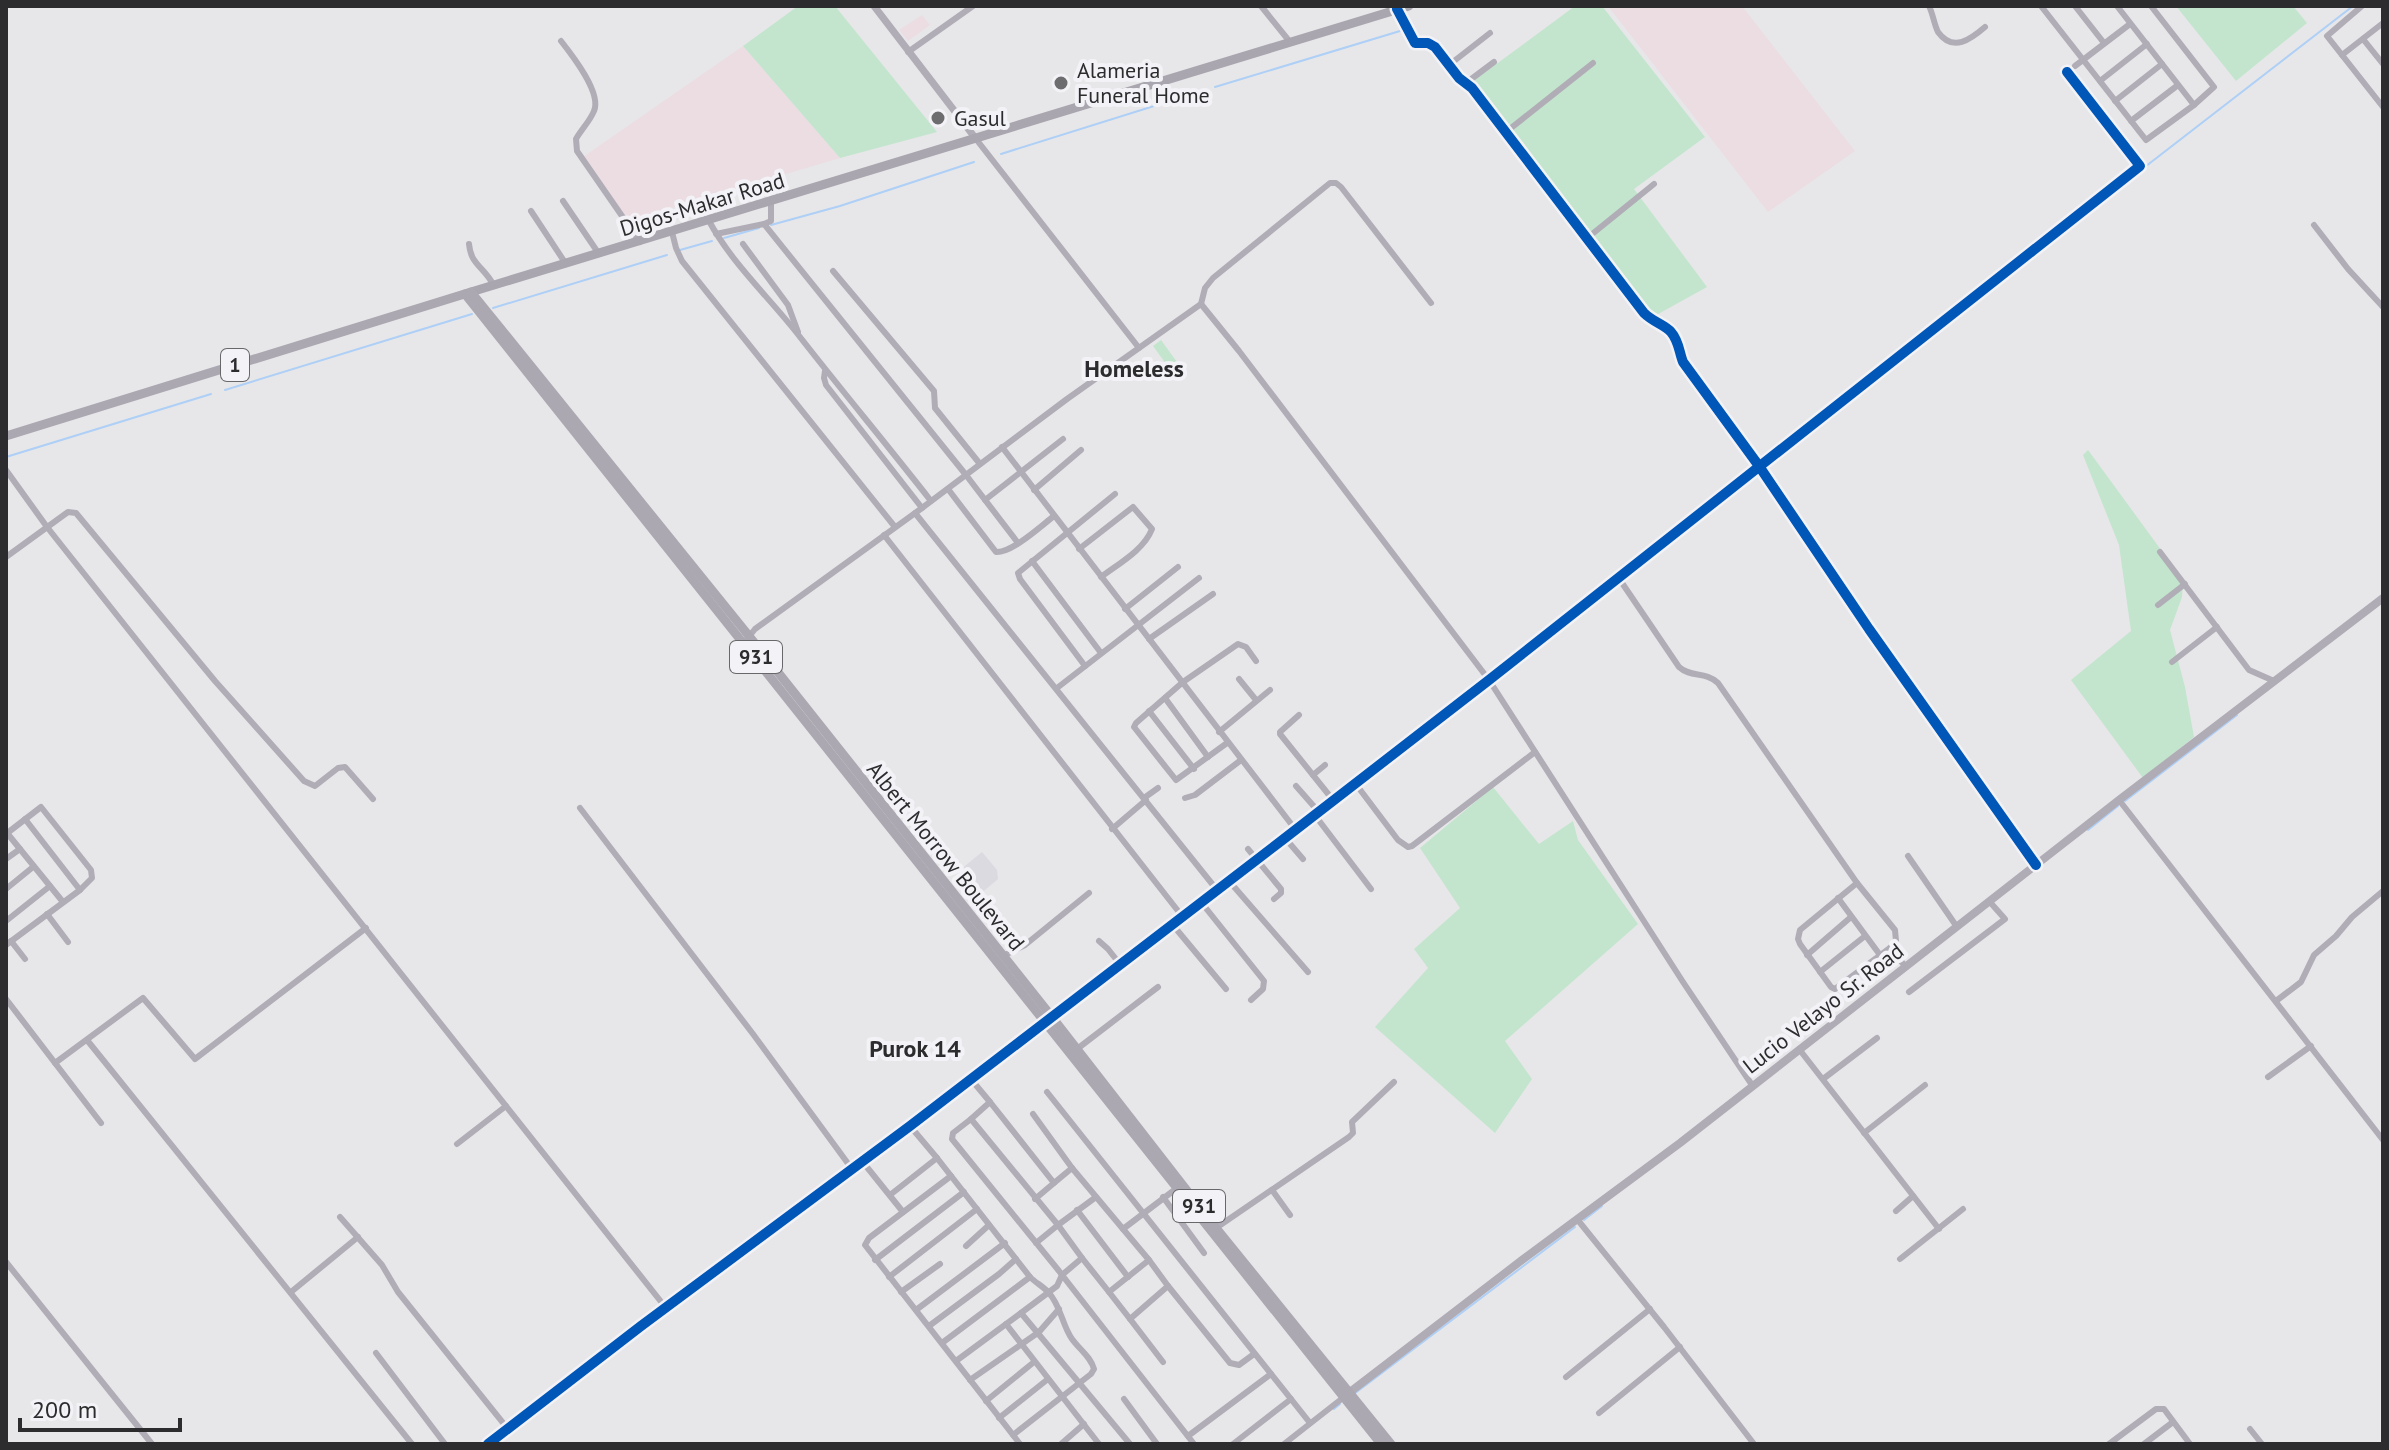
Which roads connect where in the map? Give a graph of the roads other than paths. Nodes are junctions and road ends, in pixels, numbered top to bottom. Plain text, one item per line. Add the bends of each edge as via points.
1 (874, 6) edge
2 (973, 6) edge
3 (1261, 6) edge
4 (1929, 6) edge
5 (2051, 6) edge
6 (2075, 6) edge
7 (2117, 6) edge
8 (2151, 6) edge
9 (2362, 6) edge
10 (1405, 7) edge
11 (2043, 9) edge
12 (2383, 23) edge
13 (2130, 24) junction
14 (1985, 27) dead end
15 (1490, 33) dead end
16 (2363, 39) junction
17 (561, 41) dead end
18 (1290, 42) junction
19 (2104, 43) junction
20 (2147, 44) junction
21 (908, 52) junction
22 (2342, 55) junction
23 (2083, 60) junction
24 (1494, 62) dead end
25 (1593, 63) dead end
26 (2162, 64) junction
27 (2383, 64) edge
28 (1449, 65) junction
29 (2075, 66) dead end
30 (2067, 72) dead end
31 (2100, 81) junction
32 (1466, 83) junction
33 (2178, 85) junction
34 (2115, 101) junction
35 (2194, 105) junction
36 (2383, 107) edge
37 (2131, 121) junction
38 (1506, 132) junction
39 (976, 139) junction
40 (1654, 184) dead end
41 (563, 201) dead end
42 (771, 202) junction
43 (531, 211) dead end
44 (730, 214) junction
45 (709, 221) junction
46 (764, 224) junction
47 (2314, 225) dead end
48 (736, 229) junction
49 (672, 232) junction
50 (716, 234) junction
51 (1586, 239) junction
52 (640, 242) junction
53 (469, 244) dead end
54 (743, 244) dead end
55 (599, 254) junction
56 (566, 264) junction
57 (833, 271) dead end
58 (494, 286) junction
59 (468, 293) junction
60 (1431, 303) dead end
61 (1201, 304) junction
62 (788, 305) junction
63 (2383, 307) edge
64 (779, 314) junction
65 (799, 336) junction
66 (1139, 348) junction
67 (825, 371) junction
68 (6, 436) edge
69 (1063, 439) dead end
70 (1002, 447) junction
71 (1081, 450) dead end
72 (980, 464) junction
73 (1759, 466) junction
74 (6, 470) edge
75 (1021, 472) junction
76 (966, 475) junction
77 (948, 489) junction
78 (1034, 490) junction
79 (1115, 494) dead end
80 (985, 500) junction
81 (931, 501) junction
82 (919, 511) junction
83 (1054, 516) junction
84 (47, 527) junction
85 (895, 527) junction
86 (1067, 534) junction
87 (884, 535) junction
88 (1018, 543) junction
89 (1079, 549) junction
90 (2160, 552) dead end
91 (6, 557) edge
92 (1032, 561) junction
93 (1178, 567) dead end
94 (1101, 577) junction
95 (1618, 577) junction
96 (1199, 578) dead end
97 (2185, 584) junction
98 (1213, 594) dead end
99 (2383, 598) edge
100 (2158, 605) dead end
101 (1125, 609) junction
102 (1137, 625) junction
103 (2217, 627) junction
104 (1149, 639) junction
105 (747, 640) junction
106 (1101, 653) junction
107 (1256, 661) dead end
108 (2172, 662) dead end
109 (1085, 666) junction
110 (1239, 679) dead end
111 (1489, 680) junction
112 (2274, 681) junction
113 (1183, 682) junction
114 (1057, 688) junction
115 (1270, 690) dead end
116 (1165, 698) junction
117 (1256, 700) junction
118 (1149, 711) junction
119 (1299, 715) dead end
120 (1219, 732) junction
121 (1227, 743) junction
122 (1535, 752) junction
123 (1208, 757) junction
124 (1241, 760) junction
125 (1325, 765) dead end
126 (1194, 769) junction
127 (1313, 775) junction
128 (1355, 783) junction
129 (1296, 786) dead end
130 (1158, 788) dead end
131 (1185, 798) dead end
132 (373, 799) dead end
133 (1145, 799) junction
134 (1333, 800) junction
135 (2119, 800) junction
136 (580, 808) dead end
137 (1316, 813) junction
138 (25, 819) junction
139 (1112, 829) junction
140 (1295, 829) junction
141 (6, 833) edge
142 (1285, 838) junction
143 (20, 849) junction
144 (1248, 849) dead end
145 (1908, 856) dead end
146 (6, 859) edge
147 (1303, 859) dead end
148 (1256, 860) junction
149 (2036, 865) junction
150 (33, 867) junction
151 (1229, 881) junction
152 (1857, 883) junction
153 (50, 886) junction
154 (6, 889) edge
155 (1371, 889) dead end
156 (80, 890) junction
157 (1217, 890) junction
158 (2383, 891) edge
159 (1089, 893) dead end
160 (1838, 898) junction
161 (1274, 899) dead end
162 (1989, 901) junction
163 (63, 902) junction
164 (1201, 902) junction
165 (47, 914) junction
166 (1182, 916) junction
167 (1851, 917) junction
168 (6, 922) edge
169 (1172, 924) junction
170 (1957, 927) junction
171 (366, 928) junction
172 (1865, 936) junction
173 (11, 941) edge
174 (1099, 941) dead end
175 (68, 942) dead end
176 (1890, 948) junction
177 (1807, 955) junction
178 (1880, 955) junction
179 (1003, 956) junction
180 (25, 959) dead end
181 (1119, 963) junction
182 (1905, 966) junction
183 (1308, 972) dead end
184 (1820, 972) junction
185 (1158, 987) dead end
186 (1226, 989) dead end
187 (1909, 992) dead end
188 (6, 999) edge
189 (1251, 1000) dead end
190 (2276, 1001) junction
191 (1048, 1019) junction
192 (1877, 1038) dead end
193 (87, 1040) junction
194 (2311, 1046) junction
195 (1077, 1049) junction
196 (1799, 1049) junction
197 (55, 1063) junction
198 (2268, 1077) dead end
199 (970, 1078) junction
200 (1823, 1079) junction
201 (1394, 1082) dead end
202 (1752, 1085) junction
203 (1925, 1085) dead end
204 (1047, 1092) dead end
205 (990, 1102) junction
206 (506, 1106) junction
207 (1033, 1114) dead end
208 (971, 1119) junction
209 (101, 1123) dead end
210 (910, 1126) junction
211 (1864, 1133) junction
212 (2383, 1140) edge
213 (457, 1144) dead end
214 (937, 1158) junction
215 (862, 1161) junction
216 (1072, 1168) junction
217 (852, 1169) junction
218 (951, 1176) junction
219 (1054, 1183) junction
220 (1177, 1188) junction
221 (1272, 1190) junction
222 (964, 1192) junction
223 (890, 1195) junction
224 (1913, 1196) junction
225 (1096, 1197) junction
226 (1163, 1197) junction
227 (1035, 1199) junction
228 (977, 1209) junction
229 (1963, 1209) dead end
230 (1077, 1210) junction
231 (1896, 1211) dead end
232 (903, 1212) junction
233 (1142, 1213) junction
234 (1290, 1215) dead end
235 (340, 1217) dead end
236 (1577, 1219) junction
237 (989, 1225) junction
238 (1058, 1225) junction
239 (1216, 1228) junction
240 (1123, 1229) junction
241 (1939, 1229) junction
242 (358, 1237) junction
243 (1005, 1243) junction
244 (1036, 1243) junction
245 (966, 1246) dead end
246 (1204, 1253) dead end
247 (1082, 1258) junction
248 (1016, 1259) junction
249 (1900, 1259) dead end
250 (875, 1260) junction
251 (1149, 1260) junction
252 (6, 1262) edge
253 (940, 1264) dead end
254 (1062, 1275) junction
255 (889, 1277) junction
256 (1030, 1277) junction
257 (1128, 1277) junction
258 (1168, 1286) junction
259 (1048, 1291) junction
260 (291, 1292) junction
261 (901, 1292) junction
262 (1109, 1292) junction
263 (666, 1308) junction
264 (1059, 1309) junction
265 (1650, 1309) junction
266 (916, 1310) junction
267 (1021, 1313) junction
268 (1130, 1319) junction
269 (1006, 1324) junction
270 (929, 1326) junction
271 (1039, 1332) junction
272 (942, 1343) junction
273 (1022, 1345) junction
274 (1680, 1347) junction
275 (376, 1353) dead end
276 (1254, 1354) junction
277 (956, 1361) junction
278 (1034, 1362) junction
279 (1163, 1362) dead end
280 (1271, 1374) junction
281 (1566, 1377) dead end
282 (1048, 1379) junction
283 (970, 1380) junction
284 (1079, 1383) junction
285 (1347, 1394) junction
286 (1061, 1396) junction
287 (1124, 1399) dead end
288 (1291, 1399) junction
289 (986, 1401) junction
290 (1599, 1413) dead end
291 (999, 1418) junction
292 (2173, 1422) junction
293 (1310, 1423) junction
294 (1084, 1424) junction
295 (508, 1429) junction
296 (2250, 1429) dead end
297 (1013, 1435) junction
298 (1188, 1436) junction
299 (1096, 1443) edge
300 (2187, 1443) edge
301 (152, 1444) edge
302 (412, 1444) edge
303 (445, 1444) edge
304 (488, 1444) edge
305 (1020, 1444) edge
306 (1061, 1444) edge
307 (1130, 1444) edge
308 (1157, 1444) edge
309 (1194, 1444) edge
310 (1233, 1444) edge
311 (1284, 1444) edge
312 (1381, 1444) edge
313 (1391, 1444) edge
314 (1754, 1444) edge
315 (2109, 1444) edge
316 (2144, 1444) edge
317 (2262, 1444) edge

1 - 21 street
2 - 21 street
3 - 18 street
4 - 14 street via 1939,32 1954,43 1967,41
5 - 11 street
6 - 19 street
7 - 13 street
8 - 35 street via 2214,84
9 - 22 street via 2327,35
10 - 18 main road, Digos-Makar Road / 1
10 - 28 street via 1415,43 1431,44
11 - 23 street
12 - 16 street
13 - 19 street
13 - 20 street
15 - 28 street
16 - 22 street
16 - 27 street
17 - 52 street via 596,101 576,139 577,151
18 - 39 main road, Digos-Makar Road / 1
19 - 23 street
20 - 26 street
20 - 31 street
21 - 39 street
22 - 36 street
23 - 29 street
23 - 31 street
24 - 32 street
25 - 38 street
26 - 33 street
26 - 34 street
28 - 32 street
30 - 73 street via 2140,166
31 - 34 street
32 - 38 street
33 - 35 street
33 - 37 street
34 - 37 street
35 - 37 street via 2146,140
38 - 51 street
39 - 42 main road, Digos-Makar Road / 1
39 - 66 street
40 - 51 street
41 - 55 street
42 - 44 main road, Digos-Makar Road / 1
42 - 46 street via 771,221
43 - 56 street
44 - 45 main road, Digos-Makar Road / 1
44 - 48 street
45 - 49 main road, Digos-Makar Road / 1
45 - 50 street
46 - 48 street
46 - 76 street
47 - 63 street
48 - 50 street
49 - 52 main road, Digos-Makar Road / 1
49 - 85 street via 682,261
50 - 64 street
51 - 73 street via 1644,313 1670,330 1683,362
52 - 55 main road, Digos-Makar Road / 1
53 - 58 street via 472,259
54 - 62 street
55 - 56 main road, Digos-Makar Road / 1
56 - 58 main road, Digos-Makar Road / 1
57 - 72 street via 934,391 935,408
58 - 59 main road, Digos-Makar Road / 1
59 - 68 highway, Digos-Makar Road / 1
59 - 105 highway, Albert Morrow Boulevard / 931
60 - 61 street via 1333,182 1213,278
61 - 66 street
61 - 111 street
62 - 64 street
62 - 65 street
64 - 65 street
65 - 67 street
66 - 70 street
67 - 81 street
67 - 82 street via 828,389
69 - 75 street
70 - 72 street
70 - 75 street
71 - 78 street
72 - 76 street
73 - 95 street
73 - 149 street
74 - 84 street
75 - 78 street
75 - 80 street
76 - 77 street
76 - 80 street
77 - 81 street
77 - 88 street via 996,552
78 - 83 street
79 - 86 street
80 - 88 street
81 - 82 street
82 - 85 street
82 - 114 street
83 - 86 street
83 - 88 street
84 - 91 street
84 - 132 street via 70,511 76,513 304,781 315,786 345,767
84 - 171 street
85 - 87 street
86 - 89 street
86 - 92 street
87 - 105 street
87 - 139 street
89 - 94 street
89 - 94 street via 1133,507 1152,529
90 - 97 street
92 - 106 street
92 - 109 street via 1018,575
93 - 101 street
94 - 101 street
95 - 111 street
95 - 152 street via 1679,667 1718,683
96 - 102 street
97 - 100 street
97 - 103 street
98 - 104 street
99 - 112 main road, Lucio Velayo Sr. Road
101 - 102 street
102 - 104 street
102 - 106 street
103 - 108 street
103 - 112 street via 2249,670
104 - 113 street
105 - 179 highway, Albert Morrow Boulevard / 931
105 - 191 highway, Albert Morrow Boulevard / 931
106 - 109 street
107 - 113 street via 1238,644
109 - 114 street
110 - 117 street
111 - 122 street
111 - 128 street
112 - 135 main road, Lucio Velayo Sr. Road
113 - 116 street
113 - 120 street
114 - 133 street
115 - 117 street
116 - 118 street
116 - 123 street
117 - 120 street
118 - 126 street
118 - 126 street via 1134,728 1153,753 1176,780
119 - 127 street via 1280,734
120 - 121 street
121 - 123 street
121 - 124 street
122 - 128 street via 1408,847
122 - 202 street
123 - 126 street
124 - 131 street
124 - 140 street
125 - 127 street
127 - 134 street
128 - 134 street
129 - 137 street
130 - 133 street
133 - 139 street
133 - 157 street
134 - 137 street
135 - 149 main road, Lucio Velayo Sr. Road
135 - 190 street
136 - 217 street
137 - 140 street
137 - 155 street
138 - 141 street
138 - 156 street
138 - 156 street via 39,807 44,809 91,870 92,878
139 - 166 street
140 - 142 street
141 - 143 street
142 - 147 street
142 - 148 street
143 - 146 street
143 - 150 street
144 - 148 street
145 - 170 street
148 - 151 street
148 - 161 street via 1281,889
149 - 162 main road, Lucio Velayo Sr. Road
150 - 153 street
150 - 154 street
151 - 157 street
151 - 183 street
152 - 160 street
152 - 176 street via 1895,930
153 - 163 street
153 - 168 street
156 - 163 street
157 - 164 street
158 - 190 street via 2314,955 2301,982
159 - 179 street via 1025,945
160 - 167 street
160 - 177 street via 1800,930 1798,939
162 - 170 main road, Lucio Velayo Sr. Road
162 - 187 street via 2005,919
163 - 165 street
164 - 166 street
164 - 189 street via 1264,981
165 - 173 street
165 - 175 street
166 - 169 street
167 - 172 street
167 - 177 street
168 - 173 street
169 - 181 street
169 - 186 street
170 - 182 main road, Lucio Velayo Sr. Road
171 - 193 street via 195,1059 143,998
171 - 206 street
172 - 178 street
172 - 184 street
173 - 180 street
174 - 181 street
176 - 178 street
176 - 182 street
177 - 184 street
178 - 184 street via 1835,989
179 - 191 highway, Albert Morrow Boulevard / 931
181 - 191 street
182 - 196 main road, Lucio Velayo Sr. Road
185 - 195 street
188 - 197 street
190 - 194 street
191 - 195 highway, Albert Morrow Boulevard / 931
191 - 199 street
191 - 220 highway, Albert Morrow Boulevard / 931
192 - 200 street
193 - 197 street
193 - 260 street
194 - 198 street
194 - 212 street
195 - 239 highway, Albert Morrow Boulevard / 931
196 - 200 street
196 - 202 main road, Lucio Velayo Sr. Road
197 - 209 street
199 - 205 street
199 - 210 street
200 - 211 street
201 - 221 street via 1352,1122 1349,1137
202 - 236 main road, Lucio Velayo Sr. Road
203 - 211 street
204 - 233 street
205 - 208 street
205 - 219 street
206 - 213 street
206 - 263 street
207 - 216 street
208 - 227 street
208 - 244 street via 952,1139
210 - 214 street
210 - 215 street
211 - 224 street
214 - 218 street
214 - 223 street
215 - 217 street
215 - 223 street
216 - 219 street
216 - 225 street
217 - 263 street
218 - 222 street
218 - 232 street
219 - 227 street
220 - 226 street
220 - 285 highway, Albert Morrow Boulevard / 931
221 - 234 street
221 - 239 street
222 - 228 street
222 - 250 street
223 - 232 street
224 - 231 street
224 - 241 street
225 - 230 street
225 - 240 street
226 - 233 street
226 - 246 street
227 - 238 street
228 - 237 street
228 - 255 street
229 - 241 street
230 - 238 street
230 - 257 street
232 - 250 street via 866,1242
233 - 240 street
233 - 276 street
235 - 242 street
236 - 265 street
236 - 285 main road, Lucio Velayo Sr. Road
237 - 243 street
237 - 245 street
238 - 244 street
238 - 247 street
239 - 285 highway, Albert Morrow Boulevard / 931
240 - 251 street
241 - 249 street
242 - 260 street
242 - 295 street
243 - 248 street
243 - 266 street
244 - 254 street
247 - 254 street
247 - 262 street
248 - 256 street
248 - 270 street
250 - 255 street
251 - 257 street
251 - 258 street
252 - 301 street
253 - 261 street
254 - 259 street
254 - 298 street
255 - 261 street
256 - 259 street
256 - 272 street
257 - 262 street
258 - 268 street
258 - 276 street via 1230,1363 1239,1365
259 - 264 street
259 - 267 street
260 - 302 street
261 - 266 street
262 - 268 street
263 - 295 street
264 - 271 street
264 - 284 street via 1070,1336 1094,1366
265 - 274 street
265 - 281 street
266 - 270 street
267 - 269 street
267 - 271 street
268 - 279 street
269 - 273 street
269 - 277 street
270 - 272 street
271 - 273 street
271 - 284 street
272 - 277 street
273 - 278 street
273 - 283 street
274 - 290 street
274 - 314 street
275 - 303 street
276 - 280 street
277 - 283 street
278 - 282 street
278 - 289 street
280 - 288 street
280 - 298 street
282 - 286 street
282 - 291 street
283 - 289 street
284 - 286 street
284 - 307 street
285 - 293 street, Lucio Velayo Sr. Road
285 - 312 highway, Albert Morrow Boulevard / 931
285 - 313 highway, Albert Morrow Boulevard / 931
286 - 294 street
286 - 297 street
287 - 308 street
288 - 293 street
288 - 310 street
289 - 291 street
291 - 297 street
292 - 300 street
292 - 315 street via 2164,1409 2156,1409
292 - 316 street
293 - 311 street, Lucio Velayo Sr. Road
294 - 299 street
294 - 306 street
295 - 304 street
296 - 317 street
297 - 305 street
298 - 309 street

